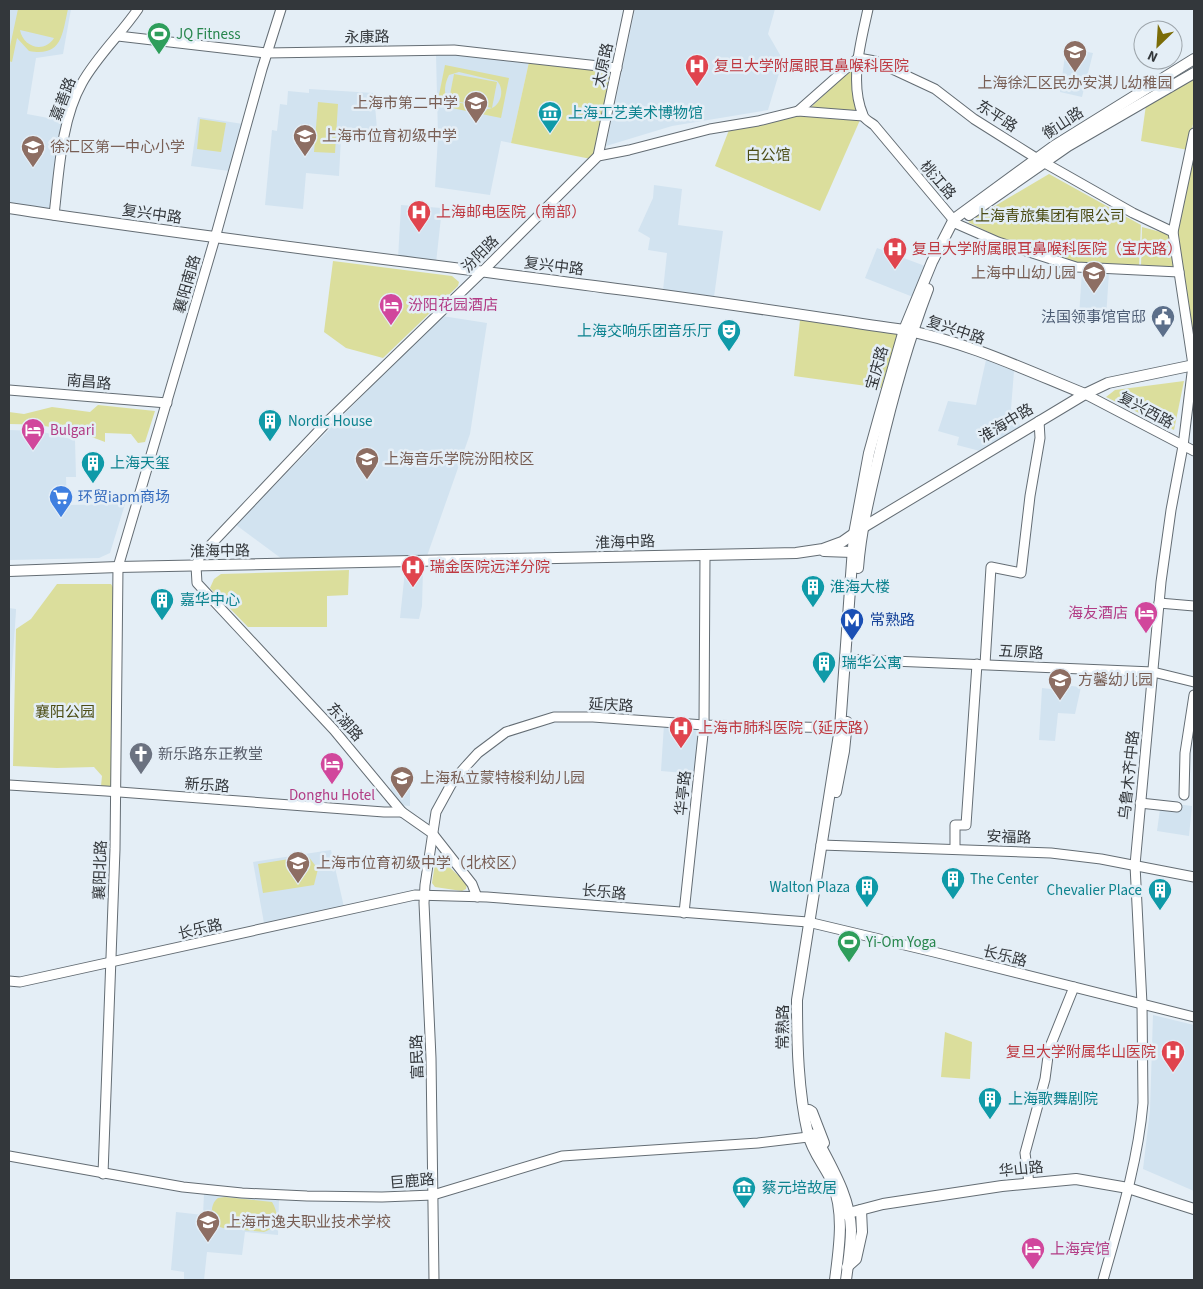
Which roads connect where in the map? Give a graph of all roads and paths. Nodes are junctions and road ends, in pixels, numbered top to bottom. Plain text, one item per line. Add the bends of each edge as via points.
1 (138, 9) edge
2 (281, 9) edge
3 (629, 9) edge
4 (868, 9) edge
5 (118, 36) junction
6 (266, 54) junction
7 (858, 58) junction
8 (1194, 59) edge
9 (616, 68) junction
10 (1194, 73) edge
11 (798, 111) junction
12 (863, 116) junction
13 (1194, 132) edge
14 (598, 156) junction
15 (1040, 160) junction
16 (9, 208) edge
17 (54, 215) junction
18 (955, 221) junction
19 (1173, 232) junction
20 (215, 238) junction
21 (483, 272) junction
22 (1179, 272) junction
23 (908, 331) junction
24 (1194, 365) edge
25 (9, 390) edge
26 (1085, 394) junction
27 (167, 403) junction
28 (1039, 421) junction
29 (1183, 446) junction
30 (1194, 451) edge
31 (858, 531) junction
32 (810, 551) junction
33 (852, 552) junction
34 (705, 555) junction
35 (196, 566) junction
36 (118, 567) junction
37 (9, 571) edge
38 (1158, 603) junction
39 (1194, 606) edge
40 (848, 659) junction
41 (981, 664) junction
42 (1153, 672) junction
43 (1194, 682) edge
44 (1194, 695) edge
45 (704, 725) junction
46 (843, 728) junction
47 (1190, 754) edge
48 (9, 786) edge
49 (116, 792) junction
50 (1184, 795) dead end
51 (1140, 803) junction
52 (1177, 807) dead end
53 (402, 812) junction
54 (432, 833) junction
55 (824, 845) junction
56 (955, 849) junction
57 (1135, 865) junction
58 (1194, 877) edge
59 (425, 895) junction
60 (477, 896) junction
61 (684, 913) junction
62 (811, 923) junction
63 (111, 963) junction
64 (9, 981) edge
65 (1074, 988) junction
66 (1142, 1004) junction
67 (1194, 1017) edge
68 (809, 1110) junction
69 (811, 1135) junction
70 (9, 1156) edge
71 (103, 1174) junction
72 (1029, 1183) junction
73 (1128, 1188) junction
74 (434, 1195) junction
75 (1194, 1209) edge
76 (861, 1210) junction
77 (844, 1214) junction
78 (847, 1268) junction
79 (434, 1280) edge
80 (835, 1280) edge
81 (846, 1280) edge
82 (1104, 1280) edge

1 - 5 street, 嘉善路
2 - 6 street, 襄阳南路
3 - 9 street, 太原路
4 - 7 street
5 - 6 street, 永康路
5 - 17 street, 嘉善路 via 82,82 72,106 66,125
6 - 9 street, 永康路 via 454,50
6 - 20 street, 襄阳南路
7 - 11 street
7 - 12 street via 856,85
7 - 15 street, 东平路 via 876,61 935,89
8 - 15 main road, 衡山路
9 - 14 street, 太原路
10 - 15 main road, 衡山路
11 - 12 street
11 - 14 street
12 - 18 street, 桃江路
13 - 19 street
14 - 21 street, 汾阳路
15 - 18 main road, 衡山路 via 1024,178
15 - 19 street, 东平路
16 - 17 main road, 复兴中路
17 - 20 main road, 复兴中路
18 - 22 street, 桃江路 via 998,242 1076,267
18 - 23 main road, 宝庆路
19 - 22 street, 乌鲁木齐中路
20 - 21 main road, 复兴中路
20 - 27 street, 襄阳南路
21 - 23 main road, 复兴中路
21 - 35 street, 汾阳路 via 327,422 200,556
22 - 24 street, 乌鲁木齐中路
23 - 26 main road, 复兴中路 via 930,335
23 - 31 main road, 宝庆路 via 869,454
24 - 26 main road, 淮海中路 via 1108,384
24 - 29 street, 乌鲁木齐中路
25 - 27 street, 南昌路
26 - 28 main road, 淮海中路
26 - 29 street, 复兴西路
27 - 36 street, 襄阳南路
28 - 31 main road, 淮海中路
28 - 41 street via 1040,438 1021,574 991,567
29 - 30 street, 复兴西路
29 - 38 street, 乌鲁木齐中路
31 - 32 main road, 淮海中路 via 842,542
31 - 33 main road, 常熟路
31 - 40 main road, 常熟路
32 - 33 main road
32 - 34 main road, 淮海中路
33 - 40 main road, 常熟路
34 - 35 main road, 淮海中路
34 - 45 street, 华亭路
35 - 36 main road, 淮海中路
35 - 53 street, 东湖路 via 197,583 334,730
36 - 37 main road, 淮海中路
36 - 49 street, 襄阳北路
38 - 39 street
38 - 42 street, 乌鲁木齐中路
40 - 41 street, 五原路
40 - 46 main road, 常熟路
41 - 42 street, 五原路
41 - 56 street via 966,825 955,825
42 - 43 street, 五原路
42 - 51 street, 乌鲁木齐中路
44 - 47 street
45 - 46 street, 延庆路
45 - 54 street, 延庆路 via 554,717 506,732 478,753 453,781 436,812
45 - 61 street, 华亭路
46 - 55 main road, 常熟路
47 - 50 street
48 - 49 street, 新乐路
49 - 53 street, 新乐路
49 - 63 street, 襄阳北路
51 - 52 street
51 - 57 street, 乌鲁木齐中路
53 - 54 street, 东湖路
54 - 59 street, 富民路
54 - 60 street, 东湖路 via 472,884
55 - 56 street, 安福路
55 - 62 main road, 常熟路
56 - 57 street, 安福路 via 1051,853
57 - 58 street, 安福路
57 - 66 street, 乌鲁木齐中路
59 - 60 street, 长乐路
59 - 63 street, 长乐路
59 - 74 street, 富民路
60 - 61 street, 长乐路
61 - 62 street, 长乐路
62 - 65 street, 长乐路
62 - 68 main road, 常熟路 via 802,1030
62 - 69 main road, 常熟路 via 797,1000 799,1079
63 - 64 street, 长乐路 via 20,982
63 - 71 street, 襄阳北路
65 - 66 street, 长乐路
65 - 72 street via 1049,1048 1045,1079 1025,1153
66 - 67 street, 长乐路
66 - 73 street, 乌鲁木齐中路 via 1142,1111
68 - 69 main road, 常熟路
68 - 77 main road, 常熟路 via 846,1188 852,1206
69 - 74 street, 巨鹿路 via 758,1143 562,1156
69 - 77 main road, 常熟路 via 843,1191
70 - 71 street, 巨鹿路
71 - 74 street, 巨鹿路 via 242,1194
72 - 73 main road, 华山路 via 1076,1179
72 - 76 main road, 华山路
73 - 75 main road, 华山路
73 - 82 street, 乌鲁木齐中路
74 - 79 street, 富民路
76 - 77 main road, 华山路
76 - 78 main road via 862,1232 856,1259
77 - 78 main road via 851,1231
77 - 80 main road
78 - 81 main road

